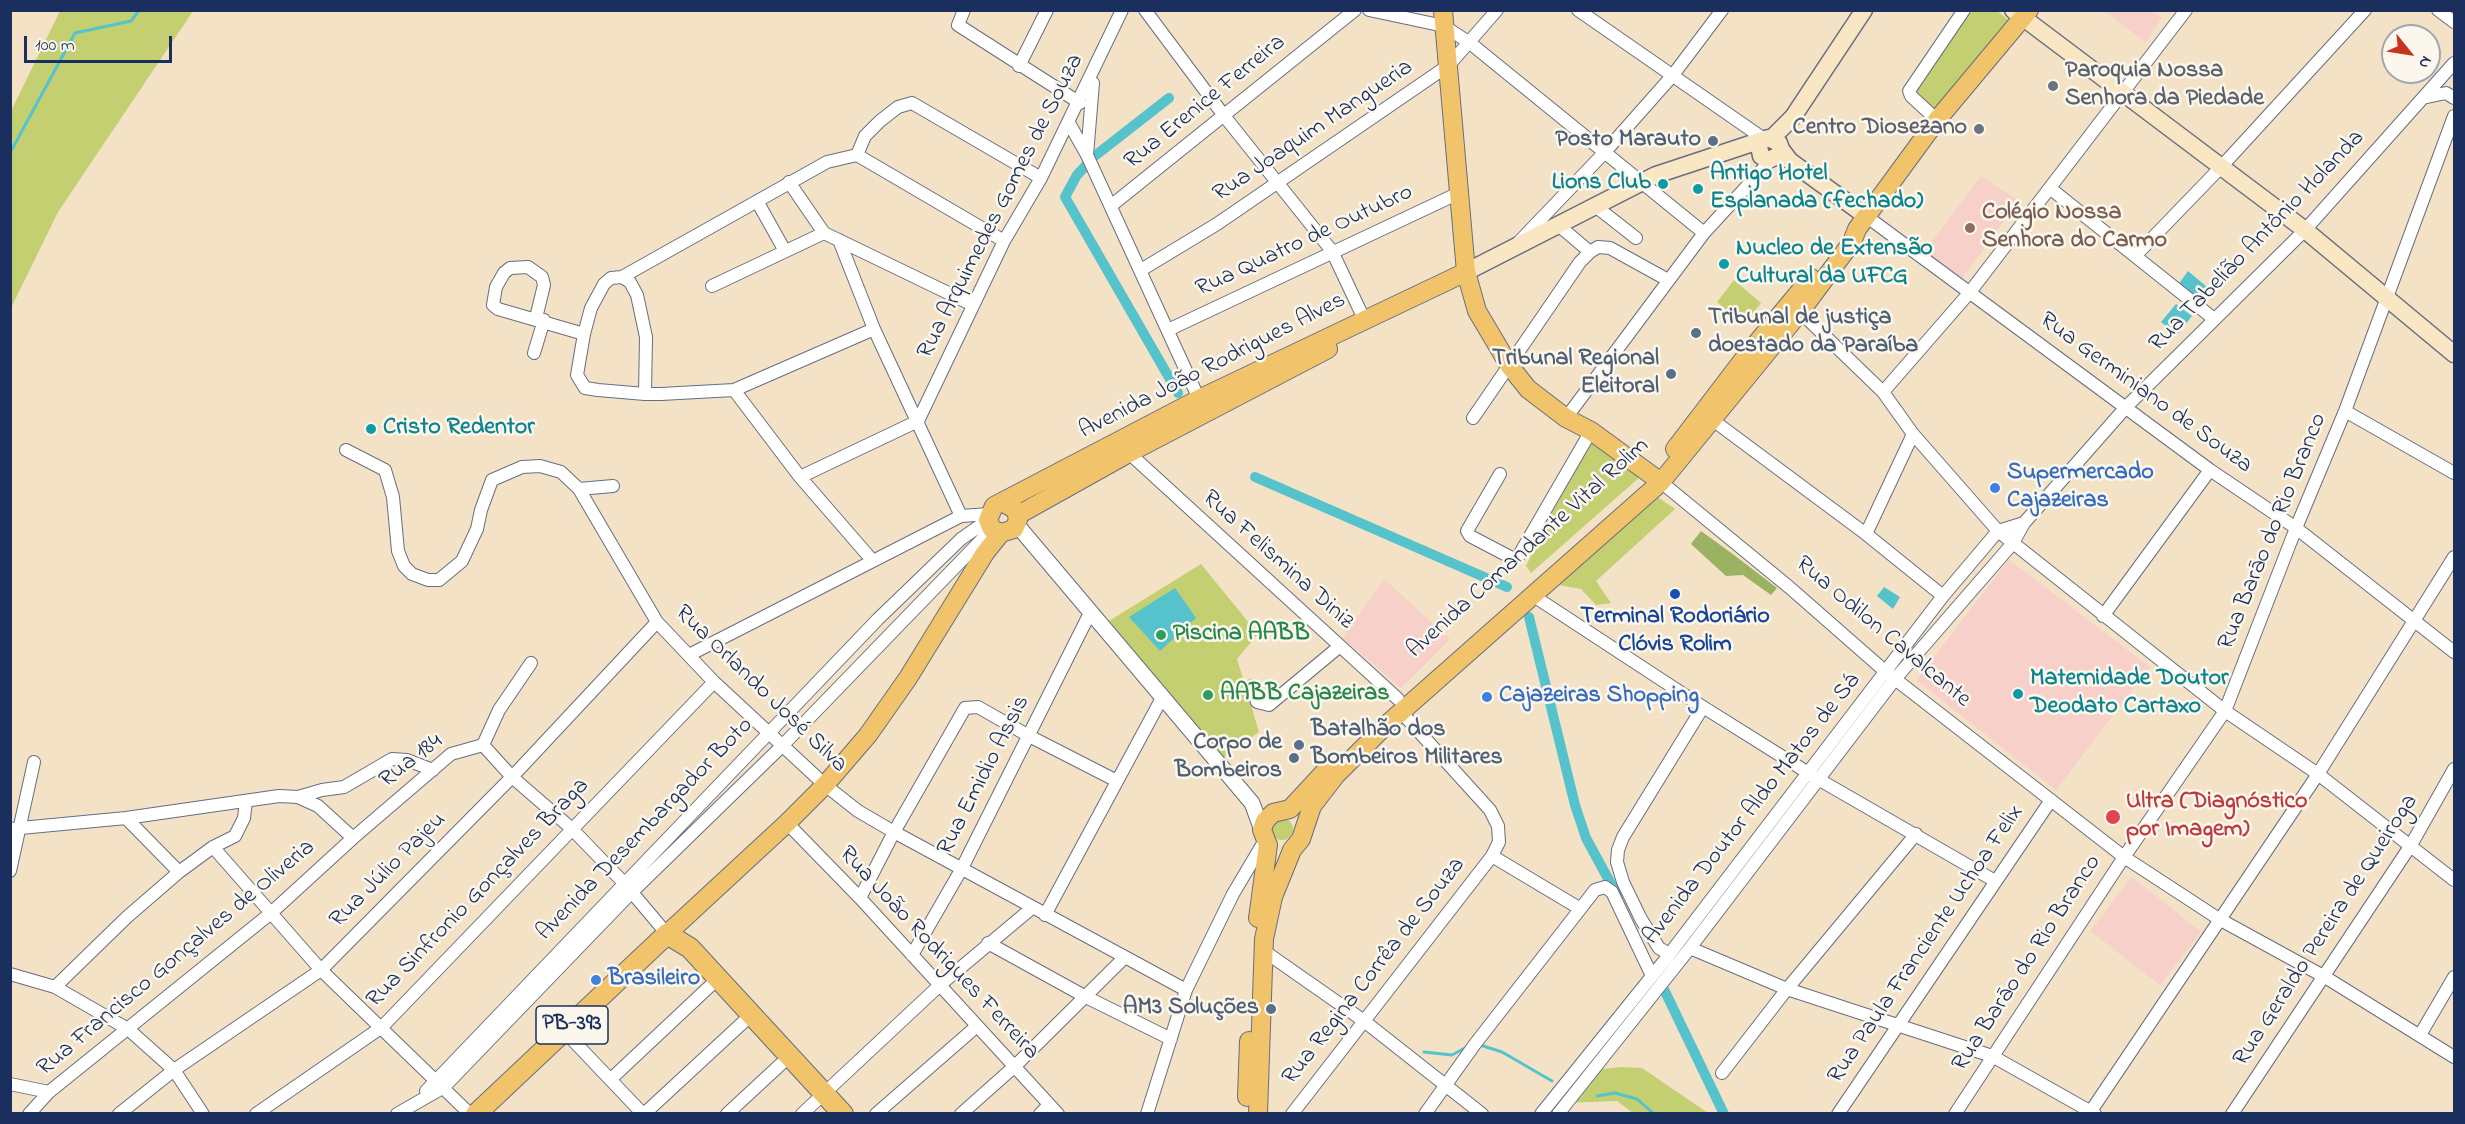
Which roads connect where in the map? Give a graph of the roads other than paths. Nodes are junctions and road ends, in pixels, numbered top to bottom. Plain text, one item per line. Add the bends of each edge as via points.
1 (964, 10) edge
2 (1047, 10) edge
3 (1122, 10) edge
4 (1145, 10) edge
5 (1355, 10) edge
6 (1369, 10) edge
7 (1497, 10) edge
8 (1578, 10) edge
9 (1722, 10) edge
10 (1864, 10) edge
11 (1964, 10) edge
12 (2186, 10) edge
13 (2365, 10) edge
14 (2438, 10) edge
15 (2022, 13) edge
16 (1595, 15) edge
17 (1444, 18) edge
18 (2454, 22) edge
19 (1470, 43) junction
20 (1449, 65) junction
21 (1020, 66) junction
22 (2452, 66) edge
23 (1093, 75) junction
24 (1673, 75) junction
25 (2123, 91) junction
26 (2453, 96) edge
27 (2426, 97) junction
28 (1080, 103) junction
29 (2454, 116) edge
30 (1225, 117) junction
31 (1937, 120) junction
32 (1069, 123) junction
33 (1772, 151) junction
34 (1604, 153) junction
35 (857, 155) junction
36 (1087, 155) junction
37 (2222, 166) junction
38 (1041, 178) junction
39 (789, 182) junction
40 (1640, 182) junction
41 (1278, 183) junction
42 (2051, 189) junction
43 (1461, 192) junction
44 (758, 201) junction
45 (1112, 205) junction
46 (1594, 205) junction
47 (1551, 217) junction
48 (1861, 223) junction
49 (2305, 230) junction
50 (824, 233) junction
51 (1704, 234) junction
52 (1636, 238) dead end
53 (839, 240) junction
54 (1004, 241) junction
55 (785, 251) junction
56 (1332, 251) junction
57 (1590, 252) junction
58 (2136, 255) junction
59 (1141, 270) junction
60 (1466, 272) junction
61 (622, 277) junction
62 (1668, 280) junction
63 (1447, 282) junction
64 (711, 286) dead end
65 (1970, 292) junction
66 (2386, 297) junction
67 (973, 306) junction
68 (1796, 307) junction
69 (540, 319) junction
70 (1364, 319) junction
71 (2214, 319) junction
72 (874, 329) junction
73 (1168, 330) junction
74 (584, 334) junction
75 (534, 353) dead end
76 (2454, 354) edge
77 (1509, 365) junction
78 (734, 390) junction
79 (1883, 392) junction
80 (645, 394) junction
81 (1199, 399) junction
82 (2127, 406) junction
83 (2345, 411) junction
84 (1473, 418) dead end
85 (1566, 418) junction
86 (918, 421) junction
87 (1714, 421) junction
88 (1591, 431) junction
89 (1913, 434) junction
90 (346, 450) dead end
91 (1129, 453) junction
92 (2210, 470) junction
93 (2454, 473) edge
94 (1500, 474) dead end
95 (800, 477) junction
96 (1657, 478) junction
97 (613, 486) dead end
98 (579, 489) junction
99 (1004, 503) junction
100 (961, 516) junction
101 (1018, 520) junction
102 (2024, 523) junction
103 (992, 524) junction
104 (2295, 528) junction
105 (1998, 531) junction
106 (1866, 534) junction
107 (2013, 543) junction
108 (2454, 557) edge
109 (872, 560) junction
110 (916, 581) junction
111 (929, 594) junction
112 (1532, 596) junction
113 (1943, 596) junction
114 (1090, 613) junction
115 (2103, 616) junction
116 (1927, 618) junction
117 (657, 622) junction
118 (2414, 622) junction
119 (1940, 627) junction
120 (1340, 646) junction
121 (2454, 652) edge
122 (689, 655) junction
123 (531, 663) dead end
124 (1890, 675) junction
125 (714, 682) junction
126 (1252, 686) dead end
127 (1163, 696) junction
128 (1400, 706) junction
129 (1703, 707) junction
130 (2225, 711) junction
131 (769, 732) junction
132 (1029, 736) junction
133 (483, 745) junction
134 (782, 746) junction
135 (34, 762) dead end
136 (2454, 769) edge
137 (433, 770) junction
138 (1808, 771) junction
139 (2318, 774) junction
140 (512, 777) junction
141 (1818, 779) junction
142 (1117, 781) junction
143 (825, 785) junction
144 (298, 798) junction
145 (2051, 800) junction
146 (246, 801) junction
147 (1252, 802) junction
148 (1284, 810) junction
149 (126, 818) junction
150 (1305, 822) junction
151 (787, 823) junction
152 (16, 828) edge
153 (571, 828) junction
154 (894, 832) junction
155 (1916, 834) junction
156 (353, 838) junction
157 (1265, 838) junction
158 (2411, 845) junction
159 (213, 847) junction
160 (1292, 850) junction
161 (1492, 856) junction
162 (2124, 857) junction
163 (961, 870) junction
164 (10, 871) edge
165 (179, 872) junction
166 (2454, 880) edge
167 (1995, 881) junction
168 (627, 888) junction
169 (860, 898) junction
170 (1032, 908) junction
171 (1579, 908) junction
172 (271, 914) junction
173 (1045, 915) junction
174 (2219, 919) junction
175 (667, 934) junction
176 (988, 942) junction
177 (1689, 948) junction
178 (1264, 951) junction
179 (912, 955) junction
180 (1124, 958) junction
181 (1669, 961) junction
182 (321, 970) junction
183 (10, 974) edge
184 (2325, 977) junction
185 (2454, 977) edge
186 (1655, 979) junction
187 (710, 986) junction
188 (940, 986) junction
189 (55, 987) junction
190 (1787, 989) junction
191 (1186, 990) junction
192 (1086, 997) junction
193 (748, 1019) junction
194 (1365, 1021) junction
195 (1897, 1025) junction
196 (977, 1026) junction
197 (382, 1027) junction
198 (128, 1029) junction
199 (566, 1032) junction
200 (2420, 1035) junction
201 (1171, 1040) junction
202 (1992, 1056) junction
203 (2454, 1057) edge
204 (781, 1064) junction
205 (1015, 1066) junction
206 (174, 1070) junction
207 (1722, 1074) dead end
208 (612, 1078) junction
209 (10, 1084) edge
210 (440, 1084) junction
211 (1446, 1087) junction
212 (49, 1092) junction
213 (817, 1105) edge
214 (1049, 1111) edge
215 (2093, 1112) edge
216 (29, 1113) edge
217 (119, 1113) edge
218 (203, 1113) edge
219 (256, 1113) edge
220 (397, 1113) edge
221 (470, 1113) edge
222 (476, 1113) edge
223 (644, 1113) edge
224 (727, 1113) edge
225 (843, 1113) edge
226 (876, 1113) edge
227 (961, 1113) edge
228 (1147, 1113) edge
229 (1247, 1113) edge
230 (1258, 1113) edge
231 (1292, 1113) edge
232 (1425, 1113) edge
233 (1482, 1113) edge
234 (1541, 1113) edge
235 (1558, 1113) edge
236 (1838, 1113) edge
237 (1955, 1113) edge
238 (2232, 1113) edge

1 - 21 street via 958,25
2 - 21 street
3 - 23 street, Rua Arquimedes Gomes de Souza
4 - 30 street
5 - 30 street, Rua Erenice Ferreira
6 - 17 street
7 - 19 street, Rua Joaquim Mangueria
8 - 16 street
9 - 24 street
10 - 33 main road
11 - 31 street via 1909,91
12 - 25 street
13 - 37 street
14 - 18 street
15 - 25 main road
15 - 31 main road, Avenida Comandante Vital Rolim
16 - 24 street
17 - 19 street
17 - 20 main road, Rua Odilon Cavalcante
19 - 20 street, Rua Joaquim Mangueria
19 - 34 street
20 - 41 street, Rua Joaquim Mangueria
20 - 43 main road, Rua Odilon Cavalcante
21 - 28 street
22 - 26 street, Rua Tabelião Antônio Holanda
22 - 27 street, Rua Tabelião Antônio Holanda
23 - 28 street, Rua Arquimedes Gomes de Souza
23 - 36 street
24 - 33 street
24 - 34 street
25 - 37 main road
25 - 42 street
26 - 27 street, Rua Tabelião Antônio Holanda via 2438,93
27 - 49 street, Rua Tabelião Antônio Holanda
28 - 32 street, Rua Arquimedes Gomes de Souza
29 - 66 street, Rua Barāo do Rio Branco
30 - 41 street
30 - 45 street, Rua Erenice Ferreira
31 - 48 main road, Avenida Comandante Vital Rolim
32 - 36 street
32 - 38 street, Rua Arquimedes Gomes de Souza
33 - 40 main road, Avenida João Rodrigues Alves via 1747,156 1733,148
33 - 48 main road
33 - 51 street
34 - 40 street
34 - 47 street
35 - 38 street via 865,136 880,121 898,107 912,103
35 - 39 street via 827,162
35 - 54 street
36 - 45 street
37 - 49 main road
37 - 58 street
38 - 54 street, Rua Arquimedes Gomes de Souza
39 - 44 street
39 - 50 street
40 - 46 main road, Avenida João Rodrigues Alves
40 - 51 street
41 - 56 street
41 - 59 street, Rua Joaquim Mangueria
42 - 58 street
42 - 65 street
43 - 56 street, Rua Quatro de Outubro
43 - 60 main road, Rua Odilon Cavalcante
44 - 55 street
44 - 61 street
45 - 59 street
46 - 47 main road, Avenida João Rodrigues Alves
46 - 52 street
47 - 57 street
47 - 60 main road, Avenida João Rodrigues Alves via 1516,244
48 - 65 street, Rua Germiniano de Souza
48 - 68 main road, Avenida Comandante Vital Rolim via 1852,242
49 - 66 main road
49 - 71 street, Rua Tabelião Antônio Holanda
50 - 53 street
50 - 55 street
51 - 62 street
53 - 67 street
53 - 72 street
54 - 67 street, Rua Arquimedes Gomes de Souza
55 - 64 street
56 - 70 street
56 - 73 street, Rua Quatro de Outubro
57 - 62 street via 1598,247 1610,248
57 - 77 street
58 - 71 street
59 - 73 street
60 - 63 main road, Avenida João Rodrigues Alves
60 - 77 main road, Rua Odilon Cavalcante via 1477,311
61 - 74 street via 611,278 604,284 591,308
61 - 80 street via 637,295 646,338
62 - 85 street
63 - 70 main road, Avenida João Rodrigues Alves
63 - 91 main road, Avenida João Rodrigues Alves via 1417,306 1365,329
65 - 79 street
65 - 82 street, Rua Germiniano de Souza
66 - 76 main road
66 - 83 street, Rua Barāo do Rio Branco
67 - 86 street, Rua Arquimedes Gomes de Souza
68 - 79 street
68 - 87 main road, Avenida Comandante Vital Rolim
68 - 96 main road, Avenida Comandante Vital Rolim
69 - 69 street via 498,309 493,304 504,273 510,268 528,267 542,277
69 - 74 street
69 - 75 street
70 - 81 main road, Avenida João Rodrigues Alves
71 - 82 street, Rua Tabelião Antônio Holanda
72 - 78 street
72 - 86 street
73 - 81 street
74 - 80 street via 577,375 585,388
77 - 84 street
77 - 85 main road, Rua Odilon Cavalcante via 1528,388
78 - 80 street
78 - 95 street
79 - 89 street
81 - 99 main road, Avenida João Rodrigues Alves
82 - 92 street, Rua Germiniano de Souza
82 - 102 street, Rua Tabelião Antônio Holanda
83 - 93 street
83 - 104 street, Rua Barāo do Rio Branco
85 - 88 main road, Rua Odilon Cavalcante
86 - 95 street
86 - 100 street
87 - 96 main road, Avenida Comandante Vital Rolim
87 - 106 street
88 - 94 street via 1518,557 1512,558 1467,531
88 - 96 main road, Rua Odilon Cavalcante
89 - 105 street
89 - 106 street
90 - 98 street, Rua Orlando José Silva via 385,470 393,497 398,551 412,574 428,580 439,580 462,561 492,480 522,467 540,466 561,472
91 - 101 main road, Avenida João Rodrigues Alves
91 - 120 street, Rua Felismina Diniz
92 - 104 street, Rua Germiniano de Souza
92 - 115 street
95 - 109 street
96 - 112 main road, Avenida Comandante Vital Rolim
96 - 124 street, Rua Odilon Cavalcante
96 - 128 main road, Avenida Comandante Vital Rolim
97 - 98 street
98 - 117 street, Rua Orlando José Silva
99 - 101 main road via 1013,507
99 - 103 main road via 994,506
100 - 103 street
100 - 109 street
101 - 103 main road via 1010,532
101 - 114 street
102 - 105 street
102 - 107 street, Rua Tabelião Antônio Holanda
103 - 110 street, Avenida Desembargador Boto via 961,539
103 - 111 street, Avenida Desembargador Boto
103 - 143 main road via 985,554 944,623 868,735
104 - 118 street, Rua Germiniano de Souza
104 - 130 street, Rua Barāo do Rio Branco
105 - 107 street
105 - 113 street, Avenida Doutor Aldo Matos de Sá
106 - 113 street
107 - 115 street
107 - 119 street, Avenida Doutor Aldo Matos de Sá
108 - 118 street
109 - 122 street
110 - 111 street
110 - 131 street, Avenida Desembargador Boto
111 - 134 street, Avenida Desembargador Boto
112 - 128 main road, Avenida Comandante Vital Rolim
112 - 129 street
113 - 116 street, Avenida Doutor Aldo Matos de Sá
114 - 127 street
114 - 132 street, Rua Emidio Assis
115 - 130 street
116 - 119 street
116 - 124 street, Avenida Doutor Aldo Matos de Sá
117 - 122 street, Rua Orlando José Silva
117 - 140 street, Rua Júlio Pajeu
118 - 121 street, Rua Germiniano de Souza
118 - 139 street
119 - 124 street, Avenida Doutor Aldo Matos de Sá
120 - 126 street via 1269,705 1257,702
120 - 128 street, Rua Felismina Diniz
122 - 125 street, Rua Orlando José Silva
123 - 133 street, Rua 184 via 499,710
124 - 138 street, Avenida Doutor Aldo Matos de Sá
124 - 141 street, Avenida Doutor Aldo Matos de Sá
124 - 145 street, Rua Odilon Cavalcante
125 - 131 street, Rua Orlando José Silva
125 - 153 street, Rua Sinfronio Gonçalves Braga
127 - 142 street
127 - 147 street
128 - 148 main road, Avenida Comandante Vital Rolim via 1344,749
128 - 150 main road, Avenida Comandante Vital Rolim via 1336,775
128 - 161 street, Rua Felismina Diniz via 1490,810 1498,826 1499,842
129 - 138 street
129 - 181 street via 1618,849 1623,882 1641,919
130 - 139 street
130 - 162 street, Rua Barāo do Rio Branco
131 - 134 street, Rua Orlando José Silva
131 - 168 street, Avenida Desembargador Boto
132 - 142 street
132 - 154 street via 978,707 965,708
132 - 163 street, Rua Emidio Assis
133 - 137 street, Rua 184 via 451,754
133 - 140 street
134 - 143 street, Rua Orlando José Silva
134 - 168 street, Avenida Desembargador Boto
135 - 152 street
136 - 158 street, Rua Geraldo Pereira de Queiroga
137 - 144 street via 392,759 344,787
137 - 156 street, Rua 184
138 - 141 street
138 - 181 street, Avenida Doutor Aldo Matos de Sá
139 - 158 street
139 - 174 street
140 - 153 street
140 - 182 street, Rua Júlio Pajeu
141 - 155 street
141 - 177 street, Avenida Doutor Aldo Matos de Sá
142 - 173 street
143 - 151 main road
143 - 154 street, Rua Orlando José Silva
144 - 146 street via 279,796
144 - 156 street via 318,806
145 - 162 street, Rua Odilon Cavalcante
145 - 167 street, Rua Paula Franciente Uchoa Felix
146 - 149 street
146 - 159 street via 240,831
147 - 148 street
147 - 157 street
148 - 150 main road via 1299,813
148 - 157 main road, Avenida Comandante Vital Rolim via 1268,816
149 - 152 street
149 - 165 street
150 - 160 main road, Avenida Comandante Vital Rolim via 1301,839
151 - 169 street, Rua João Rodrigues Ferreira
151 - 175 main road
152 - 164 street
153 - 168 street
153 - 197 street, Rua Sinfronio Gonçalves Braga
154 - 163 street, Rua Orlando José Silva
154 - 169 street
155 - 167 street
155 - 190 street
156 - 172 street, Rua Francisco Gonçalves de Oliveria
157 - 160 main road via 1282,850
157 - 191 street
157 - 229 main road
158 - 166 street
158 - 184 street, Rua Geraldo Pereira de Queiroga
159 - 165 street
159 - 172 street
160 - 178 main road, Avenida Comandante Vital Rolim via 1273,897
161 - 171 street
161 - 194 street, Rua Regina Corrêa de Souza
162 - 174 street, Rua Odilon Cavalcante
162 - 202 street, Rua Barāo do Rio Branco
163 - 170 street, Rua Orlando José Silva
163 - 179 street, Rua Emidio Assis
165 - 189 street
167 - 195 street, Rua Paula Franciente Uchoa Felix
168 - 175 street
168 - 210 street, Avenida Desembargador Boto
169 - 179 street, Rua João Rodrigues Ferreira
170 - 173 street, Rua Orlando José Silva
170 - 176 street
171 - 186 street via 1600,887 1612,891
171 - 211 street
172 - 182 street
172 - 198 street, Rua Francisco Gonçalves de Oliveria
173 - 180 street, Rua Orlando José Silva
174 - 184 street, Rua Odilon Cavalcante
174 - 215 street
175 - 187 highway via 681,957
175 - 193 highway via 690,948
175 - 199 highway, PB-393
176 - 188 street
176 - 192 street
177 - 181 street, Avenida Doutor Aldo Matos de Sá
177 - 190 street
178 - 194 street
178 - 230 main road, Avenida Comandante Vital Rolim
179 - 188 street, Rua João Rodrigues Ferreira
180 - 191 street, Rua Orlando José Silva
180 - 192 street
181 - 186 street, Avenida Doutor Aldo Matos de Sá
182 - 197 street
182 - 206 street, Rua Júlio Pajeu
183 - 189 street
184 - 200 street, Rua Odilon Cavalcante
184 - 238 street, Rua Geraldo Pereira de Queiroga
185 - 200 street
186 - 234 street, Avenida Doutor Aldo Matos de Sá
186 - 235 street, Avenida Doutor Aldo Matos de Sá
187 - 193 highway
187 - 208 street
188 - 196 street, Rua João Rodrigues Ferreira
188 - 213 street
189 - 198 street
190 - 195 street
190 - 207 street
191 - 201 street
192 - 201 street
192 - 205 street
193 - 204 highway
193 - 213 highway
193 - 223 street
194 - 211 street
194 - 231 street, Rua Regina Corrêa de Souza
195 - 202 street
195 - 236 street, Rua Paula Franciente Uchoa Felix
196 - 205 street, Rua João Rodrigues Ferreira
196 - 226 street
197 - 210 street
197 - 219 street, Rua Sinfronio Gonçalves Braga
198 - 206 street
198 - 212 street, Rua Francisco Gonçalves de Oliveria
199 - 208 street
199 - 222 highway, PB-393
200 - 203 street, Rua Odilon Cavalcante
201 - 228 street
202 - 215 street
202 - 237 street, Rua Barāo do Rio Branco
204 - 213 highway
204 - 224 street
205 - 214 street, Rua João Rodrigues Ferreira
205 - 227 street
206 - 217 street, Rua Júlio Pajeu
206 - 218 street
208 - 223 street
209 - 212 street
210 - 220 street, Avenida Desembargador Boto
210 - 221 street
211 - 232 street
211 - 233 street
212 - 216 street, Rua Francisco Gonçalves de Oliveria
213 - 225 highway

